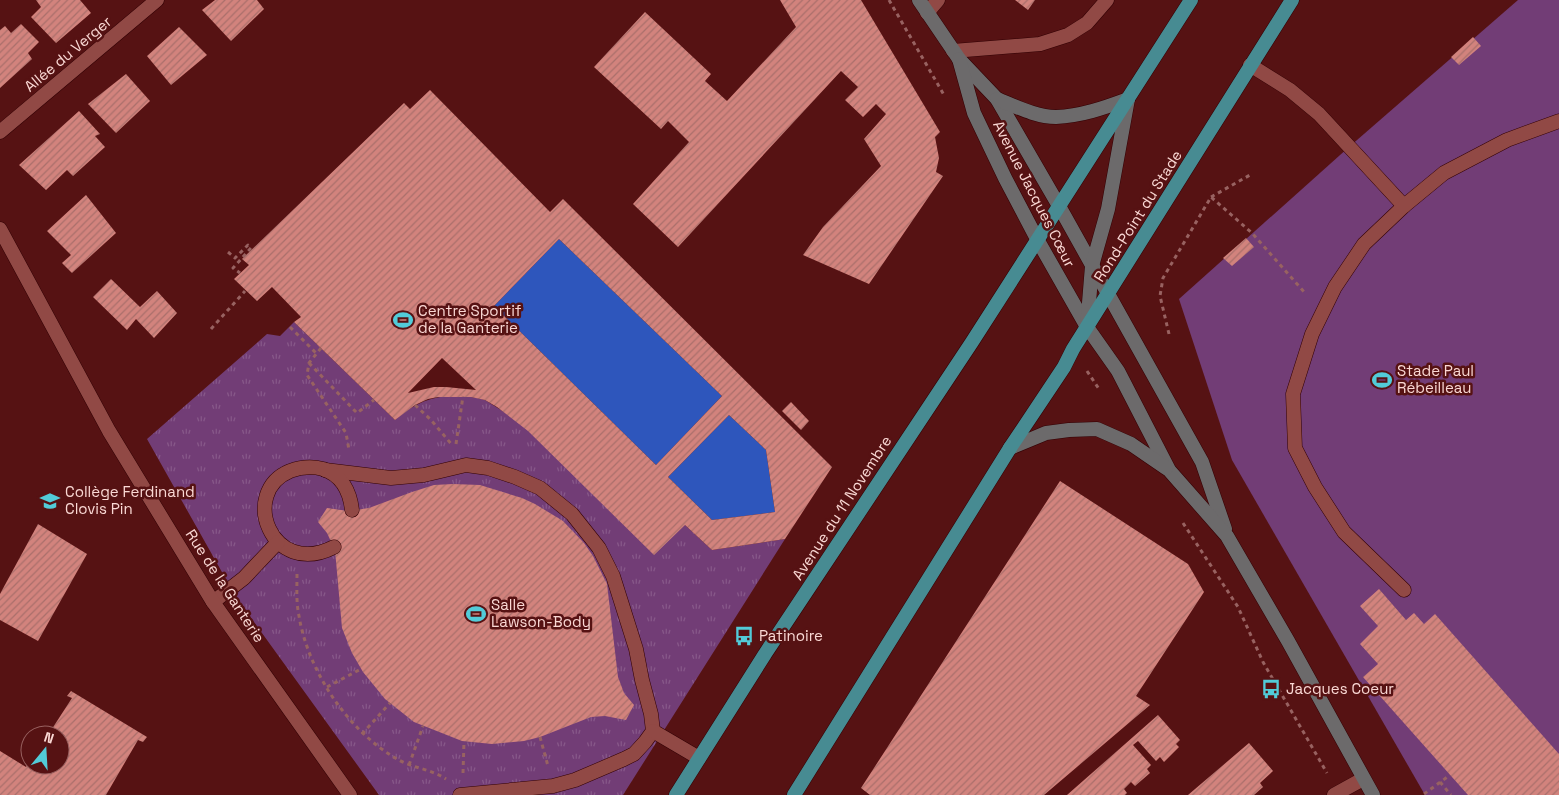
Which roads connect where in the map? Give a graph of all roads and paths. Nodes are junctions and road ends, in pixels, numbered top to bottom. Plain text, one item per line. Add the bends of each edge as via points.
1 (157, 0) edge
2 (919, 0) edge
3 (938, 0) edge
4 (1107, 0) edge
5 (1191, 0) edge
6 (1292, 0) edge
7 (927, 13) junction
8 (956, 55) junction
9 (1250, 66) junction
10 (997, 99) junction
11 (1128, 99) junction
12 (1559, 121) edge
13 (0, 132) edge
14 (1250, 176) dead end
15 (1211, 197) junction
16 (1058, 206) junction
17 (1404, 206) junction
18 (0, 229) edge
19 (1037, 239) junction
20 (228, 252) dead end
21 (1092, 266) junction
22 (240, 273) dead end
23 (245, 290) dead end
24 (1108, 295) junction
25 (1322, 312) junction
26 (290, 327) dead end
27 (1087, 327) junction
28 (211, 329) dead end
29 (1169, 334) dead end
30 (321, 348) dead end
31 (316, 353) junction
32 (309, 363) junction
33 (463, 396) dead end
34 (374, 400) dead end
35 (415, 405) dead end
36 (1010, 448) junction
37 (325, 470) junction
38 (1169, 470) junction
39 (342, 472) junction
40 (352, 510) dead end
41 (1182, 522) dead end
42 (1227, 536) junction
43 (278, 542) junction
44 (334, 546) dead end
45 (297, 553) junction
46 (1404, 590) dead end
47 (213, 602) junction
48 (361, 669) dead end
49 (327, 687) junction
50 (390, 703) dead end
51 (423, 726) dead end
52 (653, 731) junction
53 (362, 734) junction
54 (540, 737) dead end
55 (464, 741) dead end
56 (699, 758) junction
57 (546, 760) dead end
58 (409, 765) junction
59 (463, 770) dead end
60 (1450, 775) dead end
61 (1363, 779) junction
62 (1440, 782) junction
63 (455, 790) edge
64 (1336, 794) edge
65 (1424, 794) dead end
66 (350, 795) edge
67 (676, 795) edge
68 (794, 795) edge
69 (1373, 795) edge
70 (1451, 795) edge

1 - 13 street, Allée du Verger
2 - 7 main road, Avenue Jacques Cœur
3 - 7 street
4 - 8 street via 1087,23 1068,35 1040,44 1007,45
5 - 11 main road
6 - 9 main road, Rond-Point du Stade
7 - 8 main road, Avenue Jacques Cœur
8 - 10 main road, Avenue Jacques Cœur
8 - 19 main road, Avenue Jacques Cœur via 974,113
9 - 17 street via 1290,90 1319,114
9 - 24 main road, Rond-Point du Stade
10 - 11 main road via 1055,117 1094,112
10 - 16 main road, Avenue Jacques Cœur
11 - 16 main road
11 - 21 main road via 1108,209
12 - 17 street via 1507,140 1444,173
14 - 15 path
15 - 25 path via 1252,233
15 - 29 path via 1163,278 1160,296
16 - 19 main road
16 - 21 main road, Avenue Jacques Cœur
17 - 25 street via 1364,244
18 - 47 street, Rue de la Ganterie via 109,431
19 - 27 main road, Avenue Jacques Cœur
19 - 56 main road, Avenue du 11 Novembre
20 - 22 path via 235,258 248,245 251,248 233,268
21 - 24 main road, Avenue Jacques Cœur
21 - 27 main road
23 - 28 path
24 - 27 main road, Rond-Point du Stade
24 - 42 main road, Avenue Jacques Cœur via 1202,462
25 - 46 street via 1293,394 1295,448 1344,532
26 - 31 path
27 - 36 main road, Rond-Point du Stade
27 - 38 main road, Avenue Jacques Cœur via 1118,371
30 - 31 path
31 - 32 path
32 - 34 path via 357,414
32 - 39 path via 307,375 346,433 350,446
33 - 35 path via 456,450
36 - 38 main road via 1046,432 1097,429 1131,444
36 - 68 main road
37 - 39 street
37 - 40 street via 345,486 351,497
37 - 43 street via 298,468 286,473 268,492 264,505 267,525
38 - 42 main road, Avenue Jacques Cœur
39 - 52 street via 391,478 474,466 515,477 540,488 559,502 592,537 613,576 636,650
41 - 64 path via 1238,607 1264,662
42 - 61 main road, Avenue Jacques Cœur
43 - 45 street
43 - 47 street via 244,578
44 - 45 street via 310,555
45 - 49 path via 301,627
47 - 66 street, Rue de la Ganterie
48 - 49 path
49 - 53 path
50 - 53 path
51 - 58 path
52 - 56 street
52 - 63 street via 634,754 575,780 553,786
53 - 58 path
54 - 57 path
55 - 59 path
56 - 67 main road, Avenue du 11 Novembre
58 - 63 path via 445,778
60 - 62 path
61 - 64 street
61 - 69 main road, Avenue Jacques Cœur
62 - 65 path
62 - 70 path

